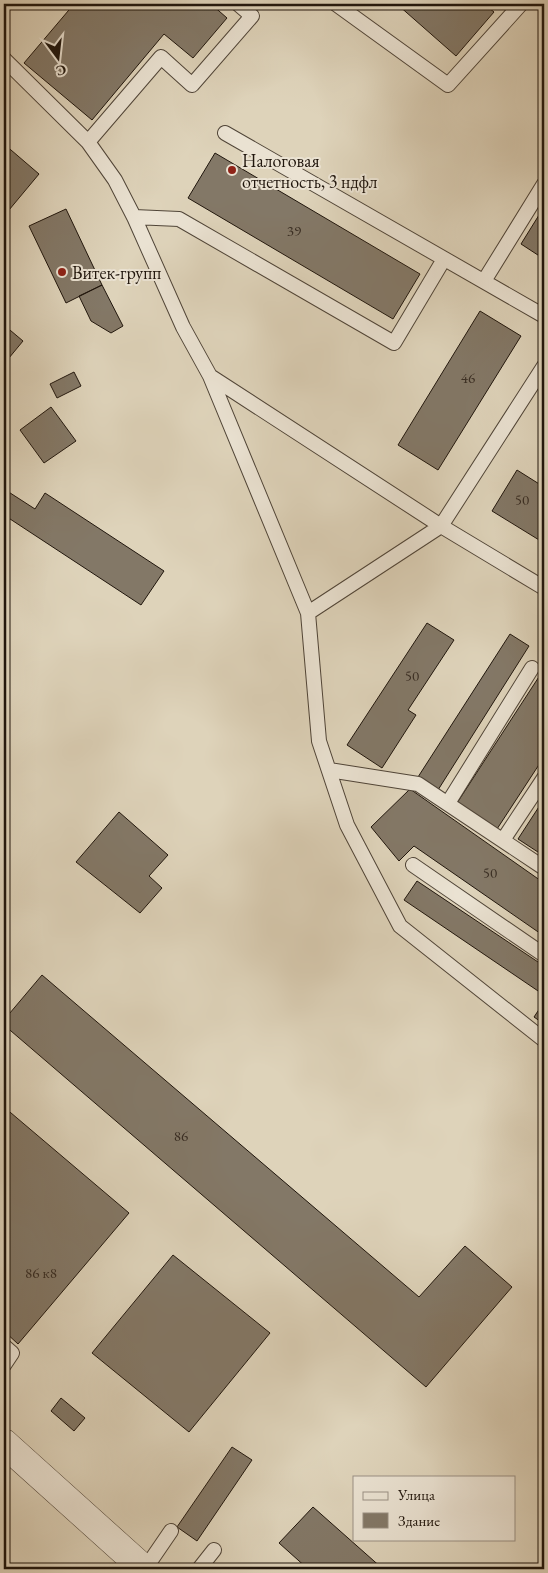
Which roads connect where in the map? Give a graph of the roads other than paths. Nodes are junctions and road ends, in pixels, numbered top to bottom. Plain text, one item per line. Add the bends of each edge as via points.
1 (238, 4) edge
2 (337, 4) edge
3 (521, 4) edge
4 (4, 59) edge
5 (225, 133) dead end
6 (88, 142) junction
7 (544, 184) edge
8 (134, 216) junction
9 (444, 259) junction
10 (484, 281) junction
11 (544, 316) edge
12 (544, 366) edge
13 (210, 376) junction
14 (441, 526) junction
15 (544, 588) edge
16 (308, 613) junction
17 (532, 668) dead end
18 (329, 770) junction
19 (544, 778) edge
20 (448, 803) junction
21 (503, 840) junction
22 (413, 865) dead end
23 (544, 868) edge
24 (544, 955) edge
25 (544, 1040) edge
26 (4, 1346) edge
27 (4, 1365) edge
28 (4, 1443) edge
29 (171, 1530) dead end
30 (214, 1550) dead end
31 (144, 1569) edge
32 (200, 1569) edge

1 - 6 lane via 252,16 192,85 161,57
2 - 3 lane via 448,85
4 - 6 lane
5 - 9 lane
6 - 8 lane via 115,180
7 - 10 lane
8 - 9 lane via 179,219 394,343
8 - 13 lane via 183,327
9 - 10 lane
10 - 11 lane
12 - 14 lane
13 - 14 lane
13 - 16 lane
14 - 15 lane
14 - 16 lane
16 - 18 lane via 319,740
17 - 20 lane
18 - 20 lane via 418,784
18 - 25 lane via 348,825 400,926
19 - 21 lane
20 - 21 lane
21 - 23 lane
22 - 24 lane
26 - 27 lane via 12,1353
28 - 31 street
29 - 31 lane
30 - 32 lane

